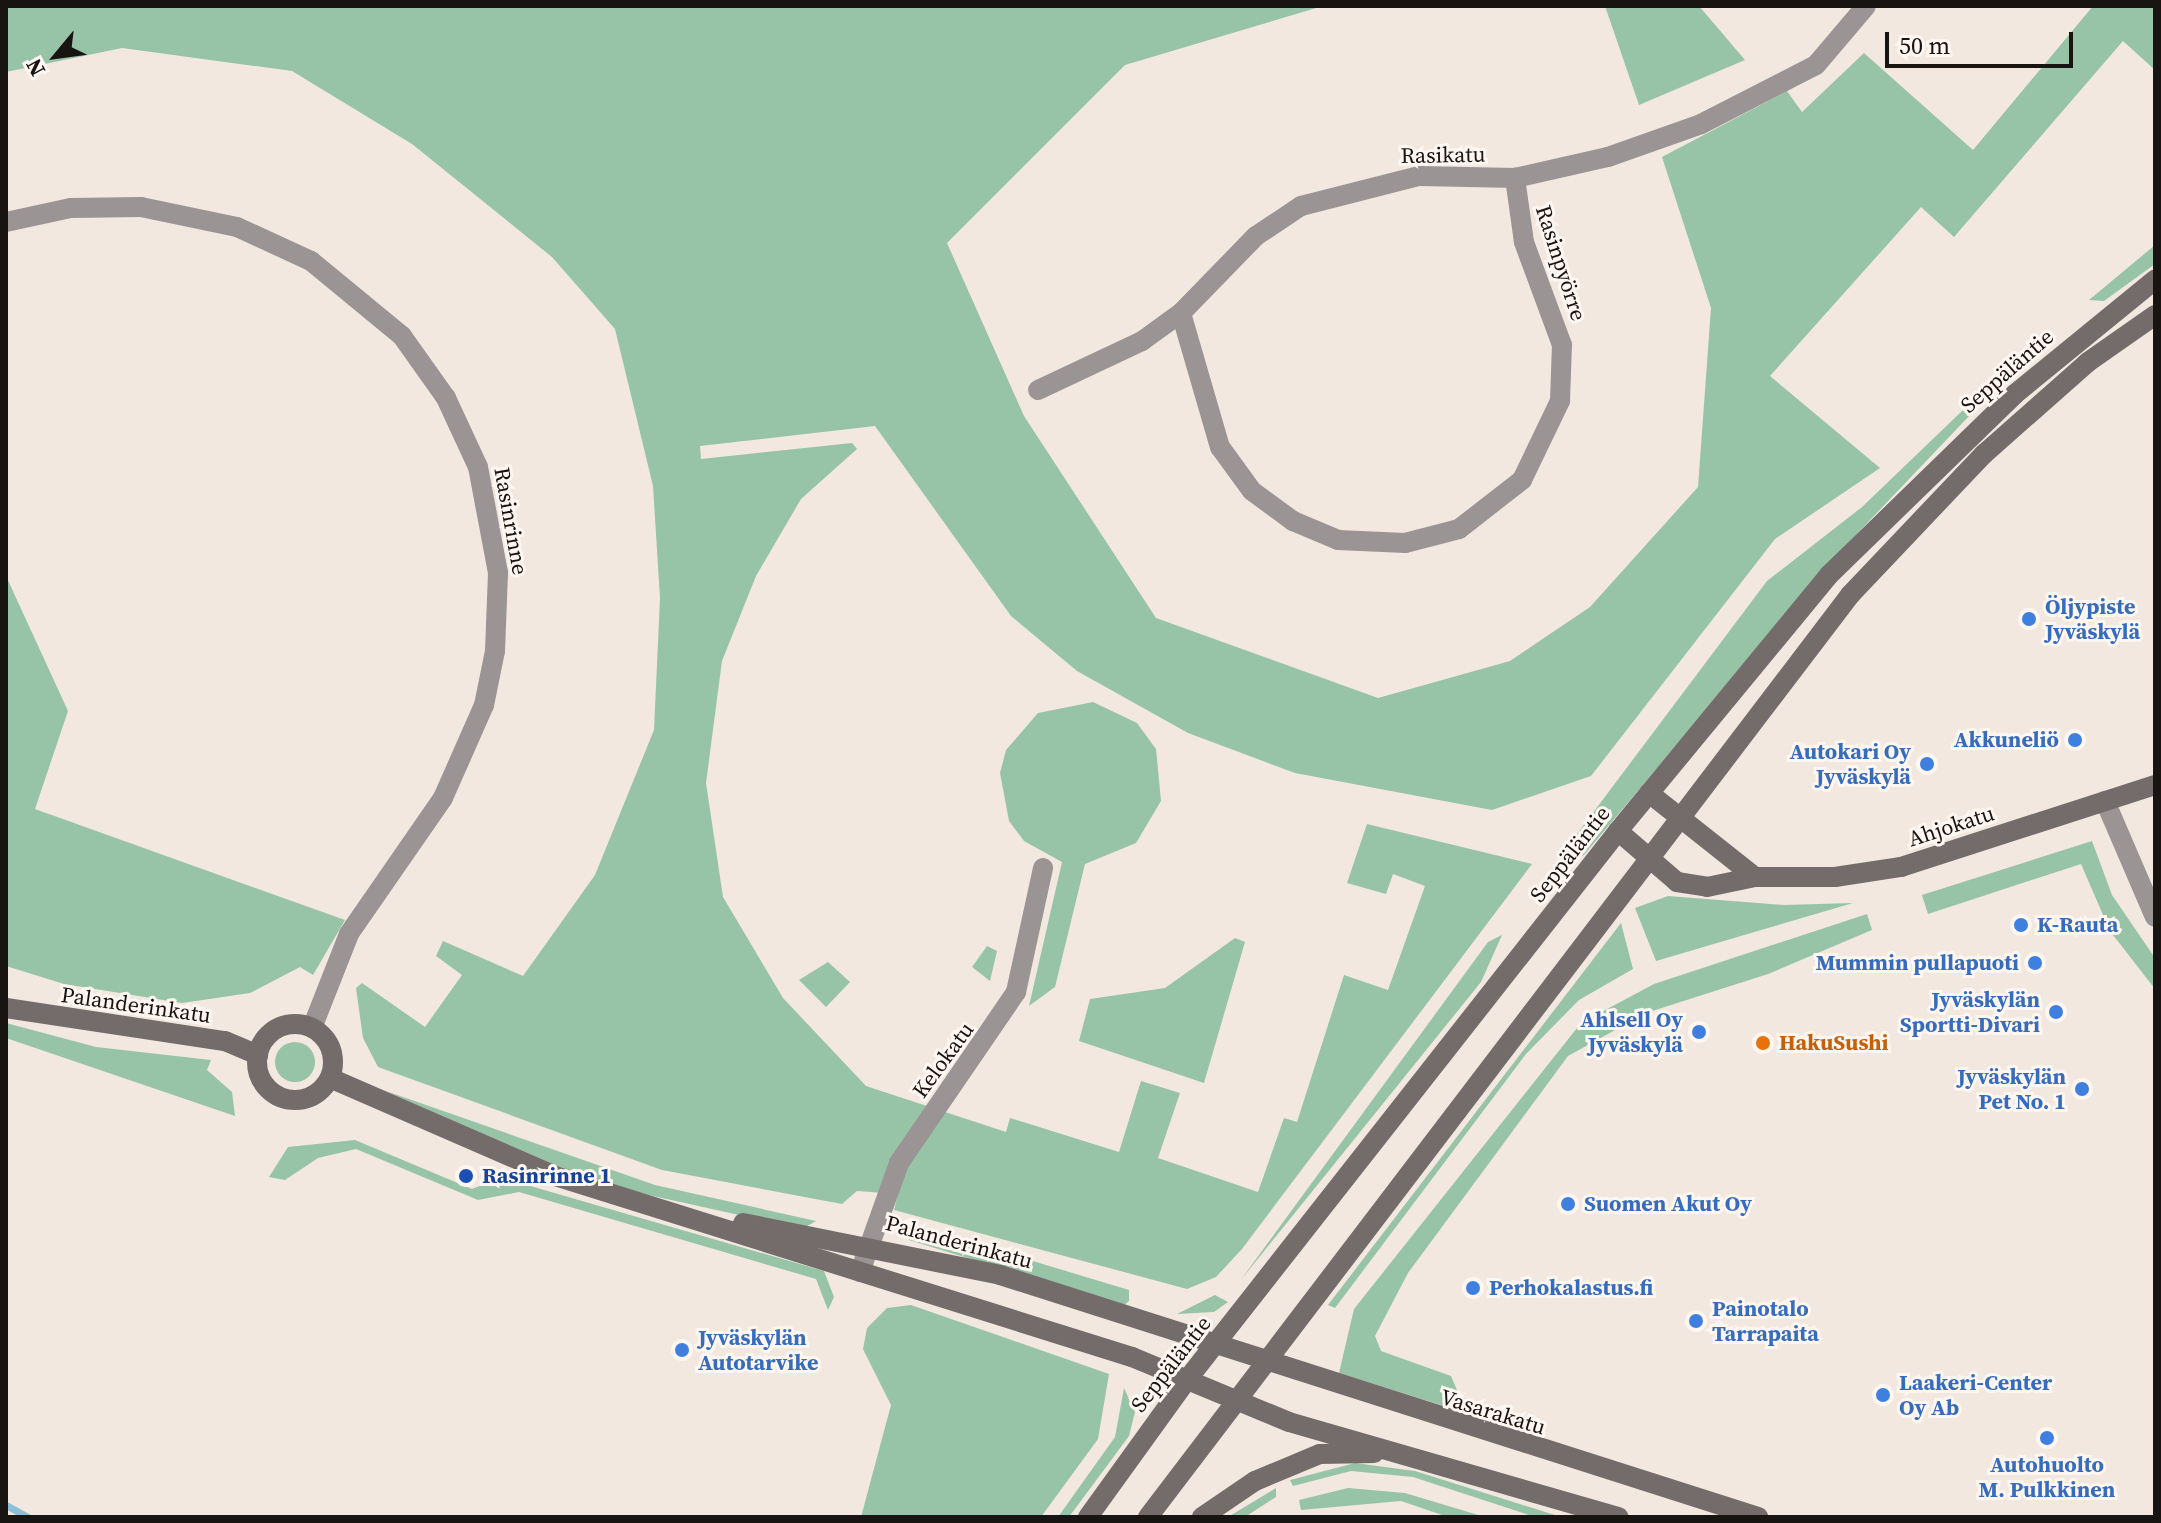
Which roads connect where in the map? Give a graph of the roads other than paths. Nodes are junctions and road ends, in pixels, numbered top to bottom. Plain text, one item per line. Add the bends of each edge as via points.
1 (1866, 6) edge
2 (1515, 178) junction
3 (6, 222) edge
4 (2155, 280) edge
5 (1181, 313) junction
6 (2155, 315) edge
7 (1038, 390) dead end
8 (2155, 785) edge
9 (1649, 793) junction
10 (2105, 801) junction
11 (1680, 816) junction
12 (1618, 831) junction
13 (1647, 861) junction
14 (1043, 868) dead end
15 (1755, 877) junction
16 (2155, 917) edge
17 (6, 1008) edge
18 (312, 1028) junction
19 (258, 1055) junction
20 (330, 1078) junction
21 (684, 1214) junction
22 (868, 1243) junction
23 (860, 1272) junction
24 (1216, 1346) junction
25 (1262, 1362) junction
26 (1186, 1381) junction
27 (1233, 1400) junction
28 (1392, 1453) junction
29 (1088, 1517) edge
30 (1148, 1517) edge
31 (1202, 1517) edge
32 (1619, 1517) edge
33 (1758, 1517) edge

1 - 2 street, Rasikatu via 1816,65 1701,124
2 - 5 street, Rasikatu via 1419,176 1301,206 1256,236
2 - 5 street, Rasinpyörre via 1524,242 1562,345 1560,401 1522,480 1459,529 1405,543 1338,540 1293,521 1252,491 1220,447
3 - 18 street, Rasinrinne via 71,208 141,207 237,227 311,261 402,336 446,398 478,467 499,601 484,705 443,798 349,934
4 - 9 street, Seppäläntie via 2030,380 1885,515
5 - 7 street, Rasikatu via 1103,364
6 - 11 street via 2088,362 1984,454 1860,584
8 - 10 street, Ahjokatu
9 - 11 street
9 - 12 street, Seppäläntie
10 - 15 street, Ahjokatu via 1879,872
10 - 16 street
11 - 13 street
11 - 15 street
12 - 13 street, Ahjokatu
12 - 24 street, Seppäläntie
13 - 15 street, Ahjokatu via 1677,882 1707,887
13 - 25 street
14 - 22 street, Kelokatu via 1016,992 899,1163
17 - 19 street, Palanderinkatu via 225,1041
18 - 19 street via 278,1028
18 - 20 street via 332,1055
19 - 20 street via 262,1081 282,1098 305,1099
20 - 21 street, Palanderinkatu via 555,1176
21 - 22 street, Palanderinkatu
21 - 23 street, Palanderinkatu
22 - 23 street, Kelokatu
22 - 24 street, Palanderinkatu via 1000,1275
23 - 26 street, Palanderinkatu via 1132,1357
24 - 25 street, Vasarakatu
24 - 26 street, Seppäläntie
25 - 27 street
25 - 33 street, Vasarakatu
26 - 27 street
26 - 29 street, Seppäläntie
27 - 28 street
27 - 30 street
28 - 31 street via 1320,1454 1255,1481
28 - 32 street

